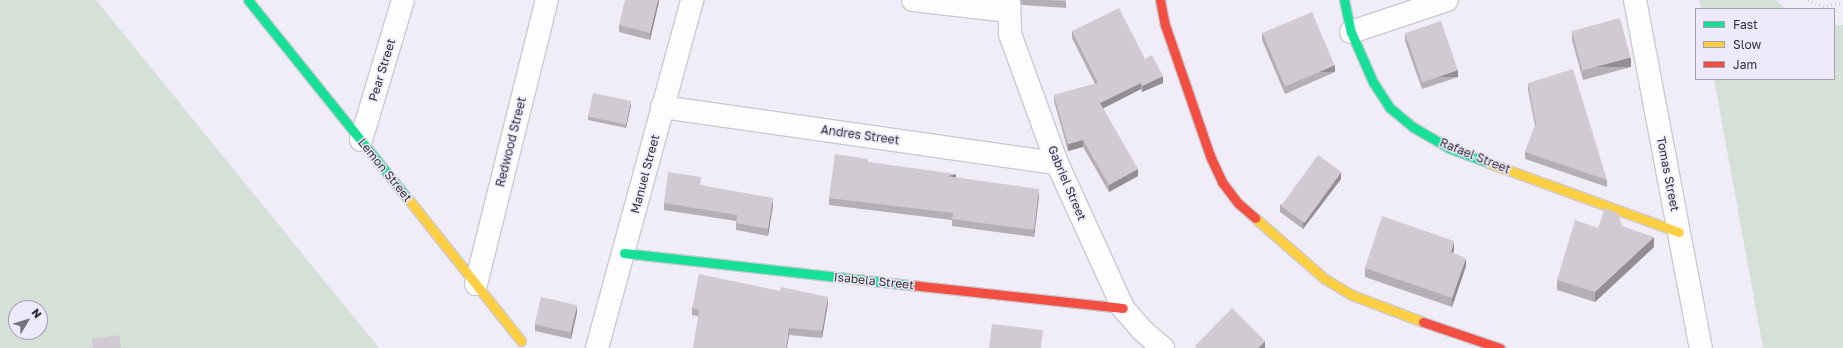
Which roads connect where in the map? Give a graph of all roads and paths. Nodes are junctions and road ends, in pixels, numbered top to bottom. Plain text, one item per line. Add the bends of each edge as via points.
1 (248, 0) edge
2 (403, 0) edge
3 (547, 0) edge
4 (692, 0) edge
5 (913, 0) edge
6 (1160, 0) edge
7 (1344, 0) edge
8 (1447, 0) edge
9 (1635, 0) edge
10 (1808, 0) edge
11 (1843, 2) edge
12 (1008, 6) edge
13 (1351, 32) junction
14 (662, 107) junction
15 (361, 140) junction
16 (1057, 163) junction
17 (1679, 232) junction
18 (624, 253) junction
19 (476, 284) junction
20 (1123, 308) junction
21 (521, 340) dead end
22 (597, 348) edge
23 (1164, 348) edge
24 (1500, 348) edge
25 (1701, 348) edge

1 - 15 street, Lemon Street
2 - 15 street, Pear Street
3 - 19 street, Redwood Street
4 - 14 street, Manuel Street
5 - 12 street
6 - 24 street via 1165,25 1210,156 1222,182 1238,204 1326,279 1352,295
7 - 13 street, Rafael Street
8 - 13 street
9 - 17 street, Tomas Street
10 - 11 path via 1823,6
12 - 16 street, Gabriel Street via 1010,34
13 - 17 street, Rafael Street via 1377,88 1389,107 1413,127 1449,148
14 - 16 street, Andres Street
14 - 18 street, Manuel Street
15 - 19 street, Lemon Street
16 - 20 street, Gabriel Street
17 - 25 street, Tomas Street
18 - 20 street, Isabela Street
18 - 22 street, Manuel Street
19 - 21 street, Lemon Street
20 - 23 street, Gabriel Street via 1142,330

